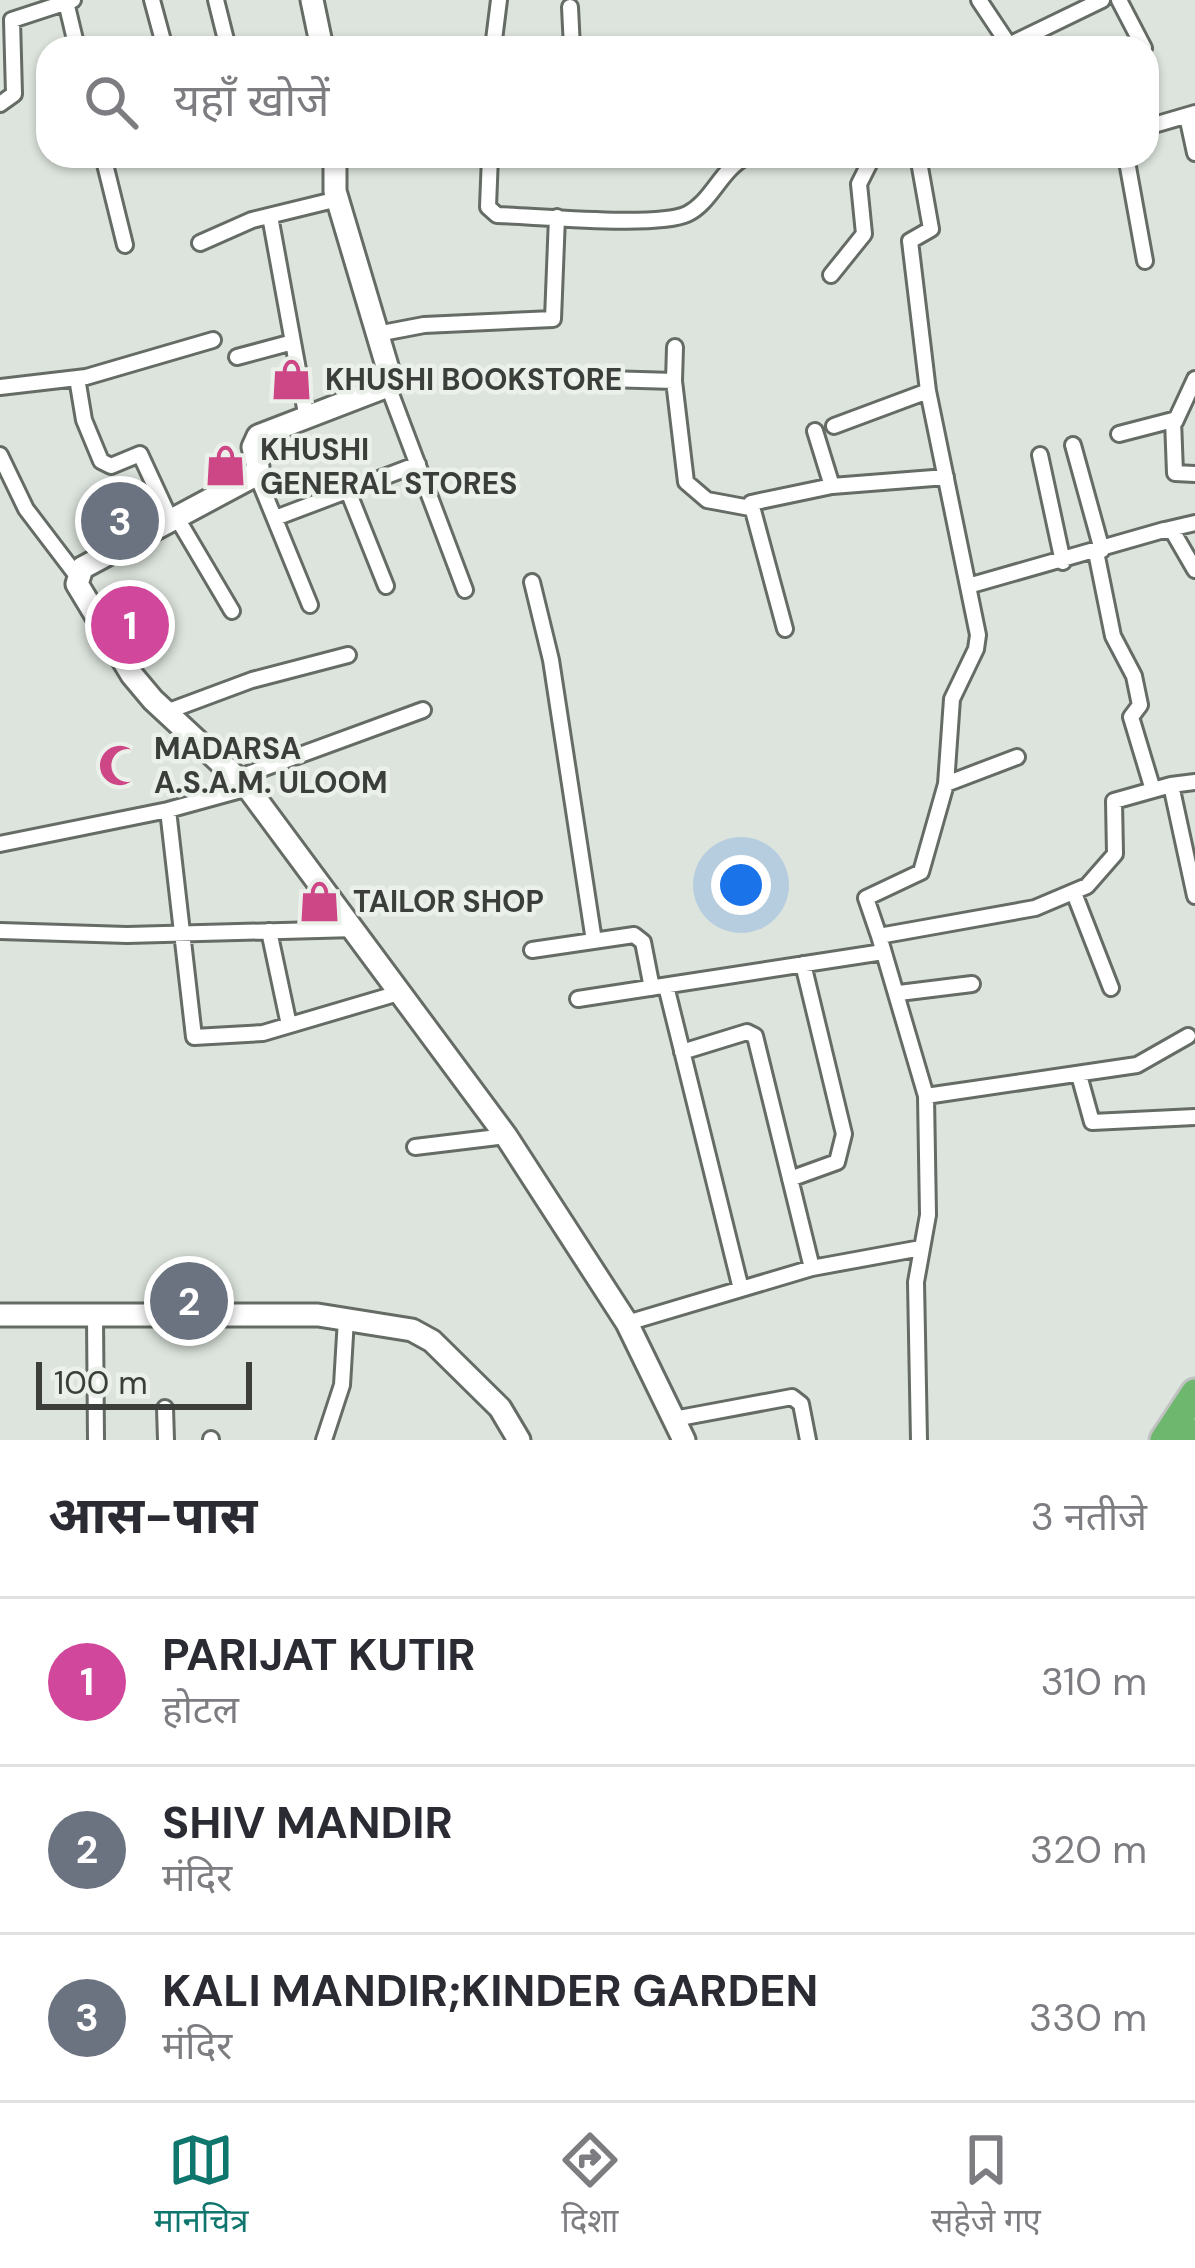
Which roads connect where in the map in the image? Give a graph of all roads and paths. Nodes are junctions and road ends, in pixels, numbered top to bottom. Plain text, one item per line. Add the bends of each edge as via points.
1 (152, 0) edge
2 (216, 0) edge
3 (312, 0) edge
4 (500, 0) edge
5 (979, 0) edge
6 (1102, 0) edge
7 (1119, 0) edge
8 (69, 1) edge
9 (22, 7) edge
10 (570, 7) dead end
11 (75, 36) edge
12 (162, 36) edge
13 (225, 36) edge
14 (320, 36) edge
15 (495, 36) edge
16 (571, 36) edge
17 (1003, 36) edge
18 (1030, 36) edge
19 (1138, 36) edge
20 (0, 104) edge
21 (1191, 114) edge
22 (1159, 123) edge
23 (1195, 153) edge
24 (106, 168) edge
25 (336, 168) edge
26 (490, 168) edge
27 (728, 168) edge
28 (867, 168) edge
29 (920, 168) edge
30 (1128, 168) edge
31 (338, 199) junction
32 (270, 216) junction
33 (557, 217) junction
34 (200, 243) dead end
35 (125, 245) dead end
36 (1145, 261) dead end
37 (831, 275) dead end
38 (377, 334) junction
39 (213, 340) dead end
40 (293, 342) junction
41 (675, 346) dead end
42 (237, 357) dead end
43 (76, 378) junction
44 (574, 378) dead end
45 (1195, 379) edge
46 (674, 381) junction
47 (0, 386) edge
48 (388, 386) junction
49 (928, 391) junction
50 (307, 418) junction
51 (1175, 422) junction
52 (834, 426) dead end
53 (815, 430) dead end
54 (1119, 434) dead end
55 (1073, 445) dead end
56 (0, 455) edge
57 (1040, 455) dead end
58 (418, 464) junction
59 (256, 473) junction
60 (1195, 474) edge
61 (946, 477) junction
62 (832, 486) junction
63 (348, 490) junction
64 (750, 508) junction
65 (278, 517) junction
66 (174, 520) junction
67 (1195, 523) edge
68 (1164, 530) junction
69 (1099, 551) junction
70 (1063, 562) junction
71 (1195, 570) edge
72 (77, 576) junction
73 (532, 582) dead end
74 (386, 586) dead end
75 (968, 586) junction
76 (465, 590) dead end
77 (310, 605) dead end
78 (232, 611) dead end
79 (785, 629) dead end
80 (348, 655) dead end
81 (422, 710) dead end
82 (166, 712) junction
83 (1017, 757) dead end
84 (1195, 782) edge
85 (243, 783) junction
86 (946, 784) junction
87 (1171, 785) junction
88 (1153, 790) junction
89 (168, 810) junction
90 (0, 844) edge
91 (1074, 893) junction
92 (1195, 896) edge
93 (356, 929) junction
94 (0, 931) edge
95 (269, 932) junction
96 (180, 933) junction
97 (594, 941) junction
98 (881, 944) junction
99 (532, 950) dead end
100 (803, 964) junction
101 (972, 984) dead end
102 (659, 987) junction
103 (1111, 988) dead end
104 (401, 992) junction
105 (899, 994) junction
106 (578, 999) dead end
107 (290, 1025) junction
108 (1188, 1036) dead end
109 (682, 1052) junction
110 (1079, 1075) junction
111 (926, 1096) junction
112 (1195, 1117) edge
113 (506, 1136) junction
114 (415, 1147) dead end
115 (790, 1179) junction
116 (921, 1248) junction
117 (812, 1268) junction
118 (741, 1289) junction
119 (0, 1316) edge
120 (95, 1317) junction
121 (346, 1319) junction
122 (626, 1323) junction
123 (1195, 1393) edge
124 (165, 1408) dead end
125 (679, 1430) edge
126 (96, 1440) edge
127 (166, 1440) edge
128 (324, 1440) edge
129 (519, 1440) edge
130 (808, 1440) edge
131 (919, 1440) edge
132 (1164, 1440) edge

1 - 12 street
2 - 13 street
3 - 14 street
4 - 15 street
5 - 17 street
6 - 18 street
7 - 19 street
8 - 9 street
8 - 11 street
9 - 20 street via 10,26 14,94
10 - 16 street
21 - 22 street
21 - 23 street
24 - 35 street
25 - 31 street
26 - 33 street via 491,212
27 - 33 street via 680,217
28 - 37 street via 859,184 865,235
29 - 49 street via 931,229 910,241
30 - 36 street
31 - 32 street
31 - 38 street
32 - 34 street
32 - 40 street
33 - 38 street via 553,319
38 - 48 street
39 - 43 street
40 - 42 street
40 - 50 street
41 - 46 street
43 - 47 street
43 - 66 street via 101,461 111,466 140,454
44 - 46 street
45 - 51 street
46 - 64 street via 686,482 707,500
48 - 50 street
48 - 58 street
49 - 52 street
49 - 61 street
50 - 59 street via 258,436
51 - 54 street
51 - 60 street via 1175,473
53 - 62 street
55 - 69 street
56 - 72 street via 26,509
57 - 70 street
58 - 63 street
58 - 76 street
59 - 65 street
59 - 66 street
61 - 62 street
61 - 75 street
62 - 64 street via 754,500
63 - 65 street
63 - 74 street
64 - 79 street
65 - 77 street
66 - 72 street
66 - 78 street
67 - 68 street
68 - 69 street
68 - 71 street
69 - 70 street
69 - 88 street via 1113,636 1134,676 1140,705 1131,717
70 - 75 street
72 - 82 street via 133,674
73 - 97 street
75 - 86 street via 978,634 952,699
80 - 82 street
81 - 85 street
82 - 85 street
83 - 86 street
84 - 87 street
85 - 89 street
85 - 93 street
86 - 98 street via 921,872 866,898
87 - 88 street
87 - 92 street
88 - 91 street via 1114,801 1115,854
89 - 90 street
89 - 96 street
91 - 98 street
91 - 103 street
93 - 95 street
93 - 104 street
94 - 96 street
95 - 96 street
95 - 107 street
96 - 107 street via 194,1036
97 - 99 street
97 - 102 street via 640,937
98 - 100 street
98 - 105 street
100 - 102 street
100 - 115 street via 844,1134 837,1162
101 - 105 street
102 - 106 street
102 - 109 street
104 - 107 street
104 - 113 street
105 - 111 street
108 - 110 street via 1137,1065
109 - 115 street via 752,1032
109 - 118 street
110 - 111 street
110 - 112 street via 1092,1122
111 - 116 street
113 - 114 street
113 - 122 street
115 - 117 street
116 - 117 street
116 - 131 street
117 - 118 street
118 - 122 street
119 - 120 street
120 - 121 street
120 - 126 street
121 - 128 street via 342,1385
121 - 129 street via 432,1341 500,1408
122 - 125 street
123 - 132 highway
124 - 127 street
125 - 130 street via 792,1397

